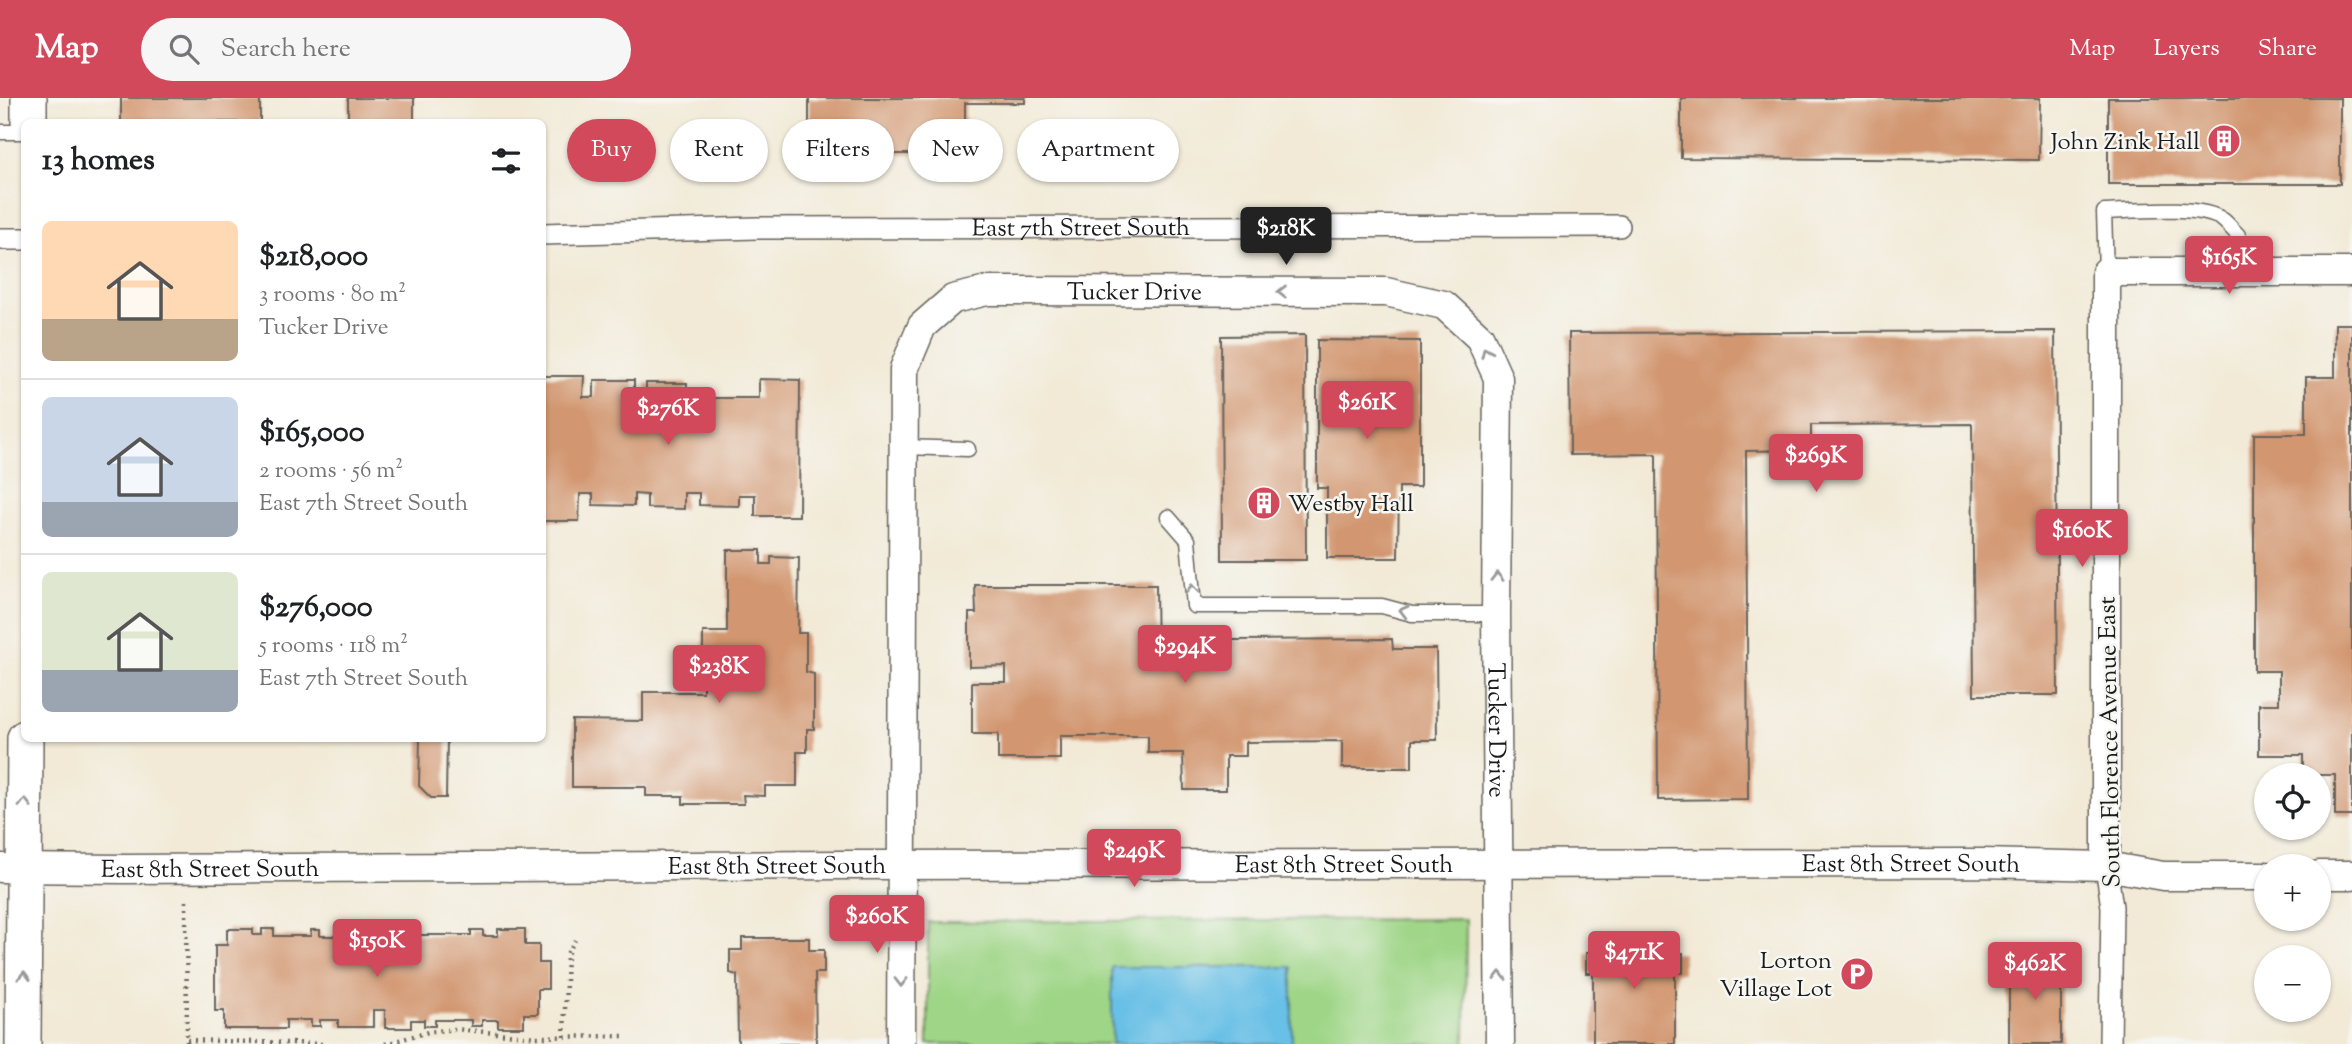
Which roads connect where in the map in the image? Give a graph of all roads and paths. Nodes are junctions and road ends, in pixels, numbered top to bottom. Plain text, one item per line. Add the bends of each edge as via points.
1 (29, 98) edge
2 (29, 119) edge
3 (0, 132) edge
4 (21, 132) edge
5 (1619, 226) dead end
6 (546, 234) edge
7 (0, 239) edge
8 (21, 239) edge
9 (2106, 272) junction
10 (2241, 272) junction
11 (2352, 272) edge
12 (903, 447) junction
13 (968, 449) dead end
14 (1168, 517) dead end
15 (1496, 614) junction
16 (25, 742) edge
17 (1500, 864) junction
18 (902, 865) junction
19 (2106, 866) junction
20 (12, 868) edge
21 (2331, 875) edge
22 (2352, 875) edge
23 (2254, 876) edge
24 (186, 894) dead end
25 (575, 940) dead end
26 (627, 1036) dead end
27 (564, 1037) junction
28 (187, 1042) edge
29 (389, 1043) edge
30 (23, 1044) edge
31 (323, 1044) edge
32 (901, 1044) edge
33 (1500, 1044) edge
34 (2110, 1044) edge

1 - 2 street
3 - 4 lane
5 - 6 street, East 7th Street South via 757,228
7 - 8 street
9 - 10 street
9 - 10 lane via 2104,212 2162,210 2206,212 2221,219 2238,235
9 - 19 street, South Florence Avenue East
10 - 11 street
12 - 13 lane
15 -> 12 street, Tucker Drive via 1498,378 1480,338 1444,305 1386,292 987,290 953,299 922,326 904,369
12 - 18 street, Tucker Drive
15 -> 14 lane via 1412,614 1382,606 1194,606 1188,540
15 - 17 street, Tucker Drive
20 -> 16 street
17 - 18 street, East 8th Street South
17 - 19 street, East 8th Street South
33 -> 17 street, Tucker Drive
18 - 20 street, East 8th Street South
18 -> 32 street, Tucker Drive
19 - 23 street, East 8th Street South via 2163,876
19 - 34 street, South Florence Avenue East via 2112,907
30 -> 20 street
21 - 22 street
24 - 28 path
25 - 27 path via 567,954
26 - 27 path
27 - 29 path via 456,1029
28 - 31 path

